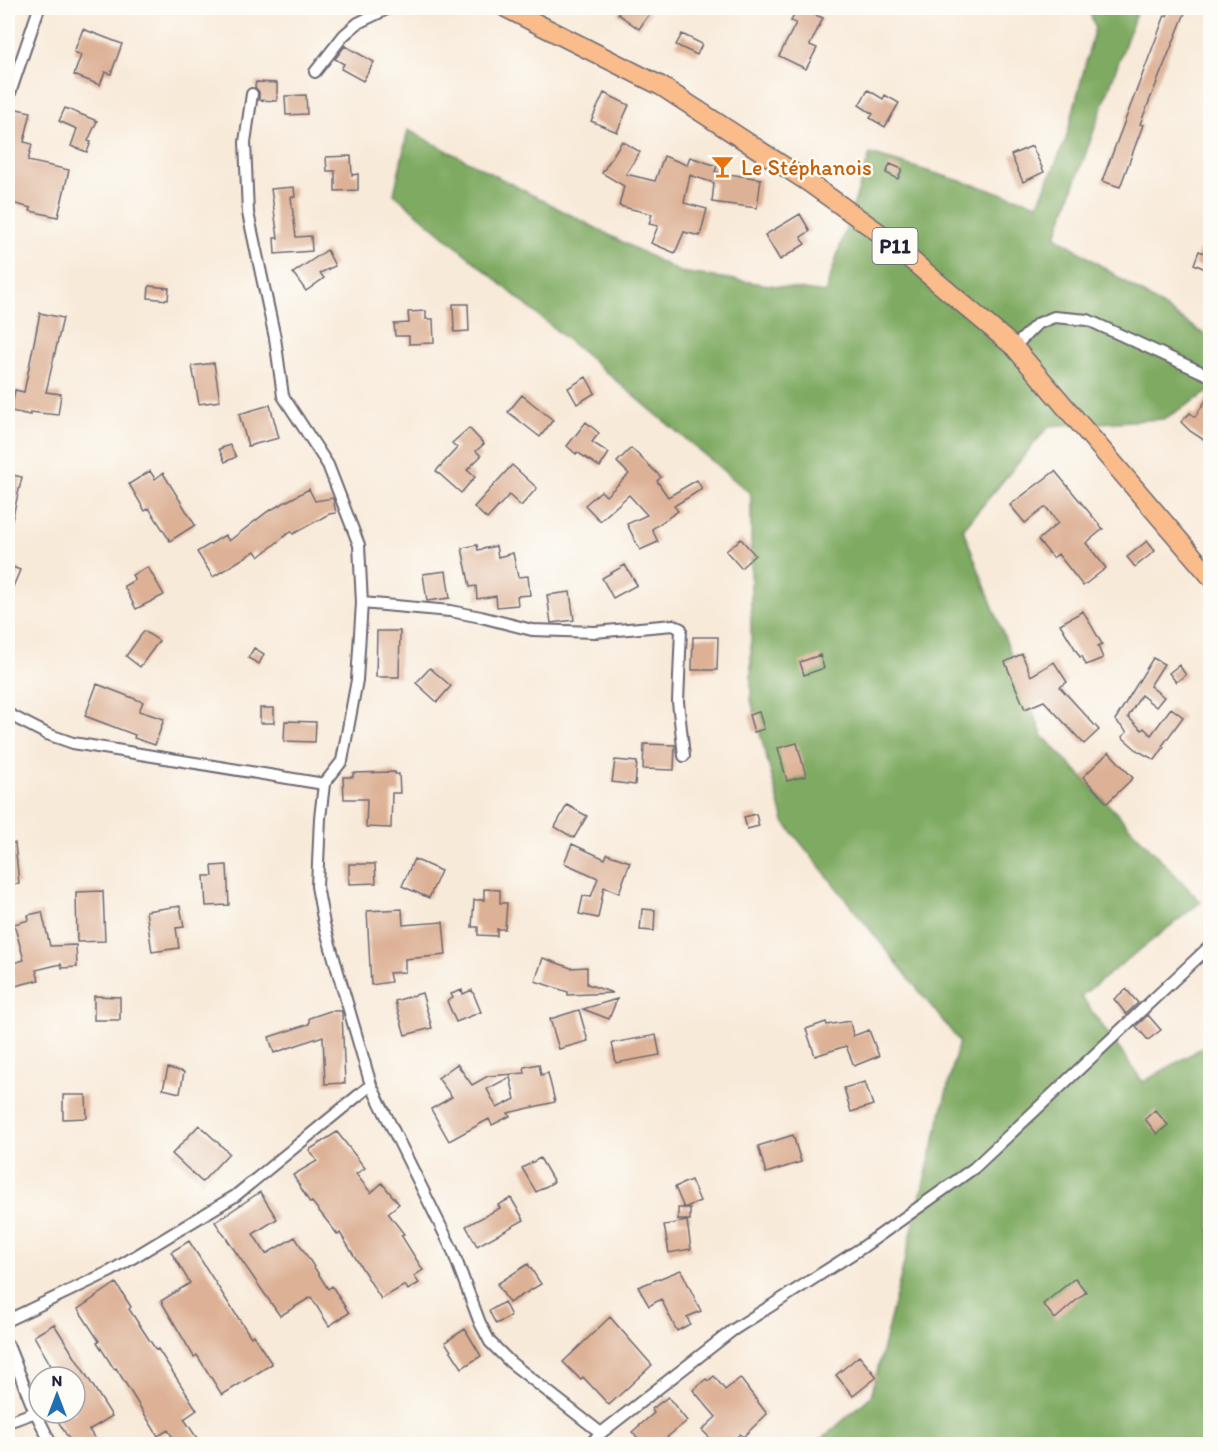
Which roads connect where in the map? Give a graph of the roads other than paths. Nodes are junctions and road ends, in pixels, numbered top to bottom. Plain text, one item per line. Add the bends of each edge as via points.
1 (39, 8) edge
2 (390, 8) edge
3 (506, 8) edge
4 (315, 72) dead end
5 (252, 94) dead end
6 (8, 99) edge
7 (1014, 347) junction
8 (1210, 376) edge
9 (1210, 576) edge
10 (362, 603) junction
11 (8, 714) edge
12 (684, 756) dead end
13 (324, 784) junction
14 (1210, 946) edge
15 (371, 1085) junction
16 (8, 1320) edge
17 (8, 1345) edge
18 (27, 1390) edge
19 (27, 1415) edge
20 (8, 1422) edge
21 (42, 1425) edge
22 (601, 1433) junction
23 (51, 1444) edge
24 (590, 1444) edge

1 - 6 street
2 - 4 street via 358,23
3 - 7 main road, P11 via 661,86 808,182 878,232
5 - 10 street via 245,142 248,213 284,396 328,465 360,545
7 - 8 street via 1037,324 1054,317 1088,320
7 - 9 main road, P11
10 - 12 street via 450,611 532,630 595,632 673,625 681,629 678,702
10 - 13 street via 357,680 342,761
11 - 13 street via 73,743
13 - 15 street via 317,886 324,924
14 - 22 street via 974,1168 863,1247 733,1330
15 - 16 street via 235,1196 111,1272
15 - 22 street via 452,1249 490,1342
17 - 18 street
19 - 20 street
21 - 23 street
22 - 24 street

